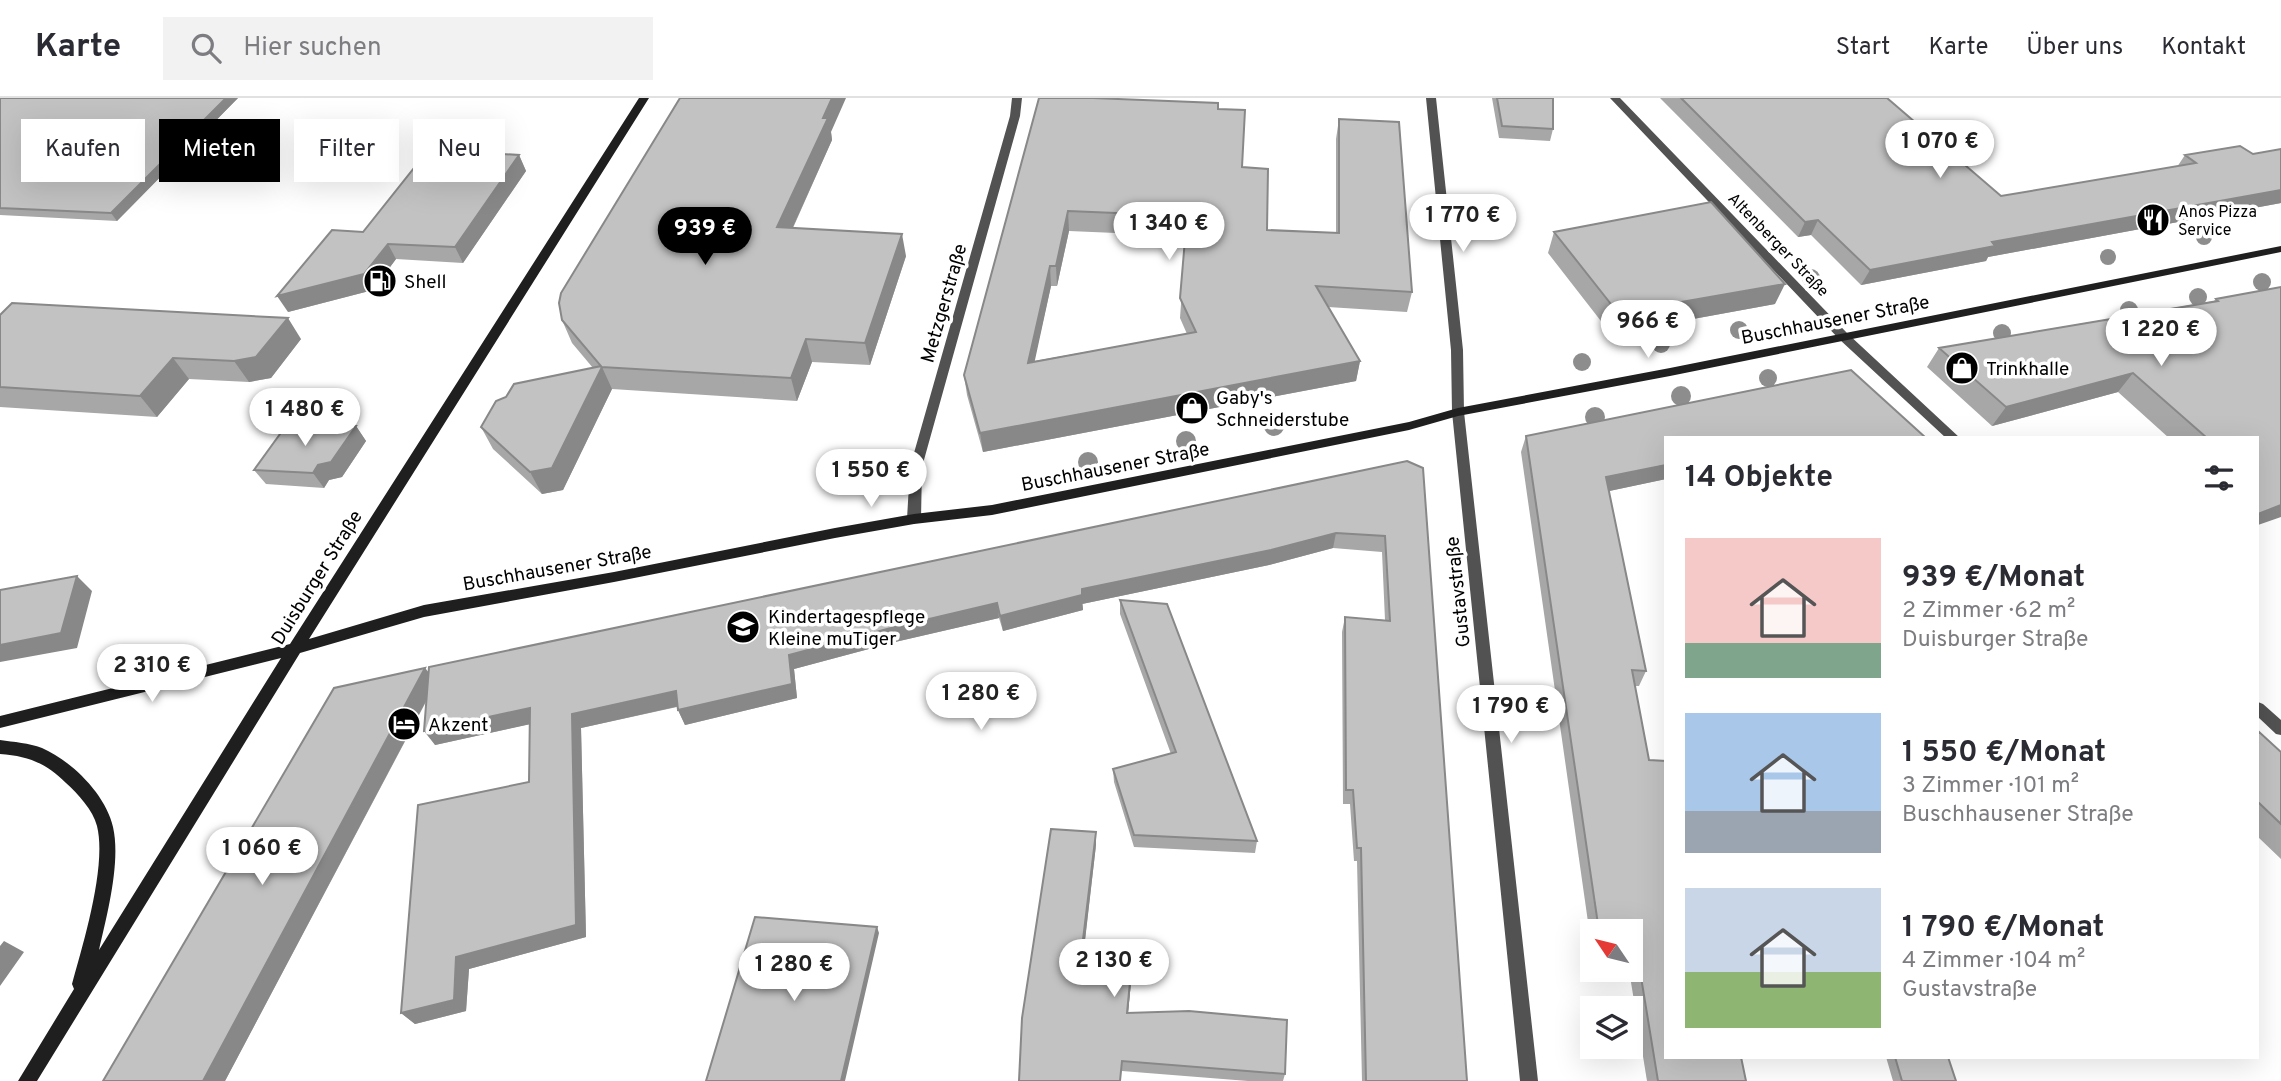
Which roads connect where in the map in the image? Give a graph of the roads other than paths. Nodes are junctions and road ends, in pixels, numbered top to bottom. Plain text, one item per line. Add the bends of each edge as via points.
1 (644, 98) edge
2 (1017, 98) edge
3 (1431, 98) edge
4 (1615, 98) edge
5 (2281, 249) edge
6 (1843, 336) junction
7 (1458, 412) junction
8 (1952, 436) edge
9 (914, 519) junction
10 (295, 649) junction
11 (2259, 709) edge
12 (0, 722) edge
13 (2281, 729) edge
14 (0, 747) edge
15 (76, 1003) junction
16 (27, 1081) edge
17 (1530, 1081) edge

1 - 10 main road, Duisburger Straße
2 - 9 street, Metzgerstraße via 1016,116 916,467
3 - 7 street, Gustavstraße via 1457,350
4 - 6 street, Altenberger Straße
5 - 6 main road, Buschhausener Straße
6 - 7 main road, Buschhausener Straße
6 - 8 street, Altenberger Straße
7 - 9 main road, Buschhausener Straße via 1409,426 1006,508
7 - 17 street, Gustavstraße
9 - 10 main road, Buschhausener Straße via 424,611
10 - 12 main road, Buschhausener Straße
10 - 15 main road, Duisburger Straße
11 - 13 street
14 - 15 main road via 25,749 53,763 80,785 105,826 102,889
15 - 16 main road, Duisburger Straße

